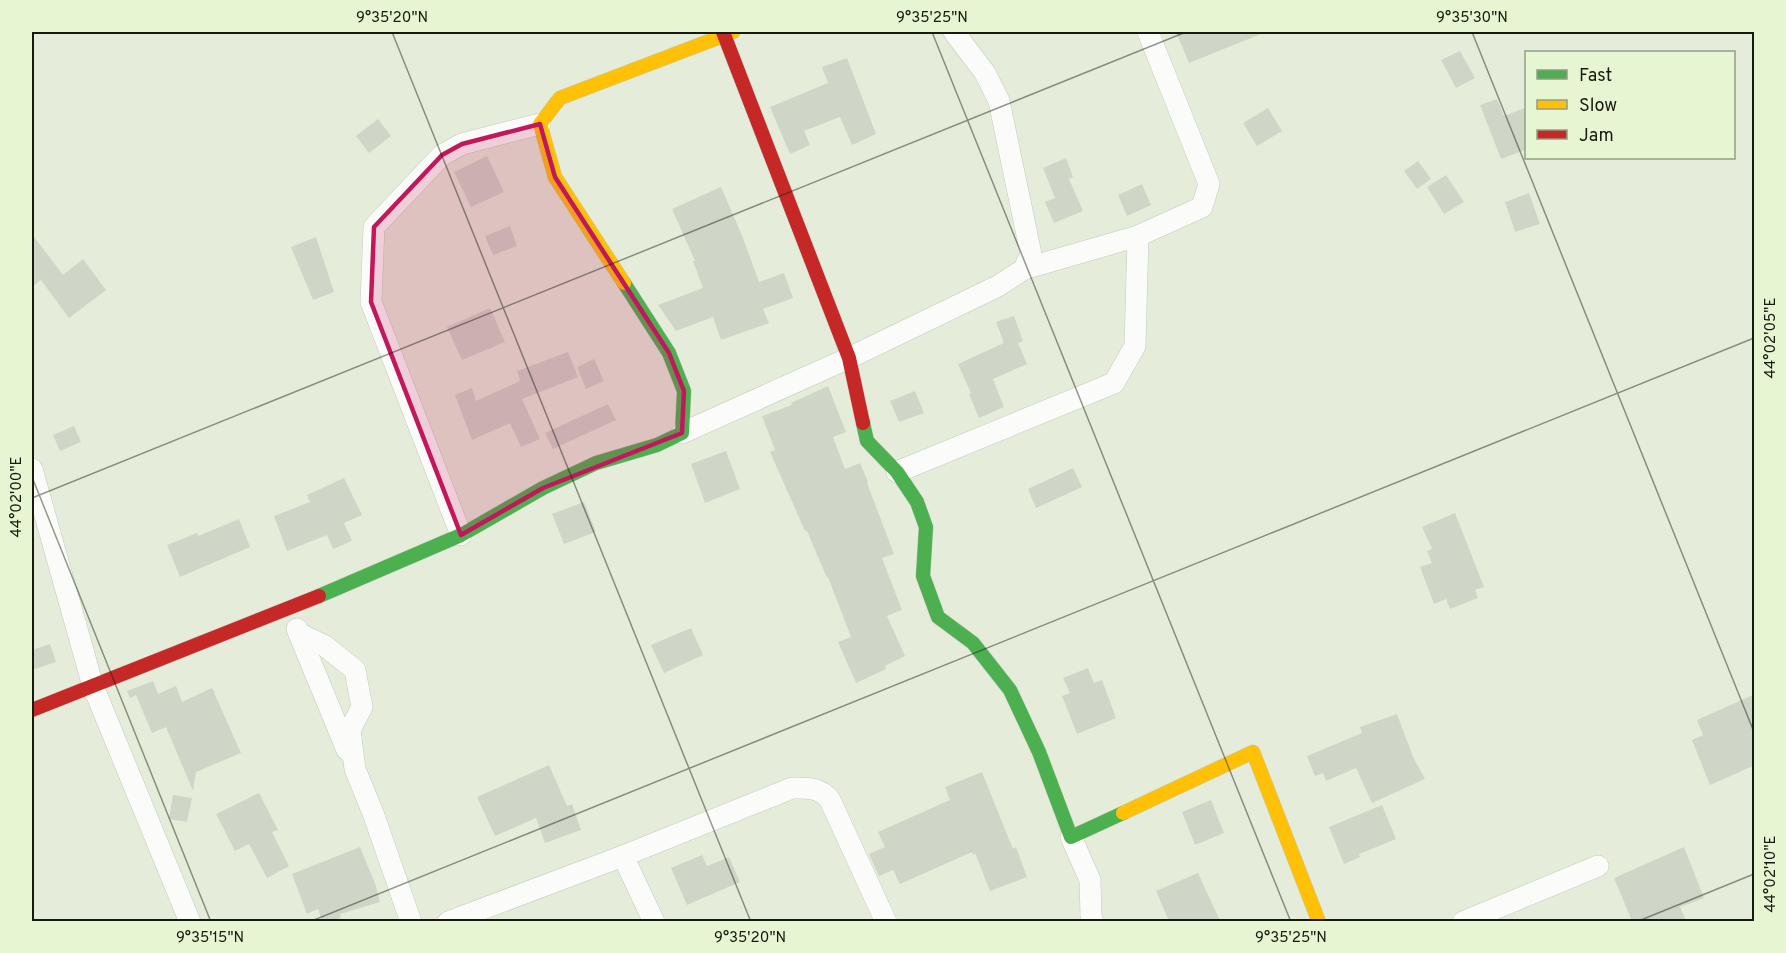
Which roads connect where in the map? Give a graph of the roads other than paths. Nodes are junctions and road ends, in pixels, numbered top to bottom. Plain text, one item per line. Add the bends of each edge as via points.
1 (954, 32) edge
2 (1148, 32) edge
3 (727, 33) edge
4 (540, 124) junction
5 (1138, 236) junction
6 (1024, 268) junction
7 (849, 358) junction
8 (682, 433) junction
9 (32, 469) edge
10 (897, 472) junction
11 (461, 535) junction
12 (288, 610) junction
13 (300, 634) junction
14 (93, 686) junction
15 (32, 710) edge
16 (355, 769) junction
17 (1071, 837) junction
18 (623, 855) junction
19 (1598, 866) dead end
20 (190, 921) edge
21 (411, 921) edge
22 (448, 921) edge
23 (654, 921) edge
24 (886, 921) edge
25 (1094, 921) edge
26 (1319, 921) edge
27 (1463, 921) edge

1 - 6 street via 985,73 999,101 1030,254
2 - 5 street via 1209,184 1202,207
3 - 4 street via 560,98
3 - 7 street
4 - 8 street via 555,177 669,353 684,391
4 - 11 street via 462,144 442,155 374,227 371,302
5 - 6 street
5 - 10 street via 1135,346 1114,383
6 - 7 street via 998,286
7 - 8 street
7 - 10 street via 867,441
8 - 11 street via 585,468
9 - 14 street
10 - 17 street via 918,502 926,527 923,576 938,617 972,643 1010,690 1039,752
11 - 12 street
12 - 13 street
12 - 14 street
13 - 16 street
13 - 16 street via 325,646 355,670 362,707 350,730
14 - 15 street
14 - 20 street
16 - 21 street
17 - 25 street via 1090,880
17 - 26 street via 1253,752
18 - 22 street
18 - 23 street
18 - 24 street via 792,788 811,788 830,800
19 - 27 street

